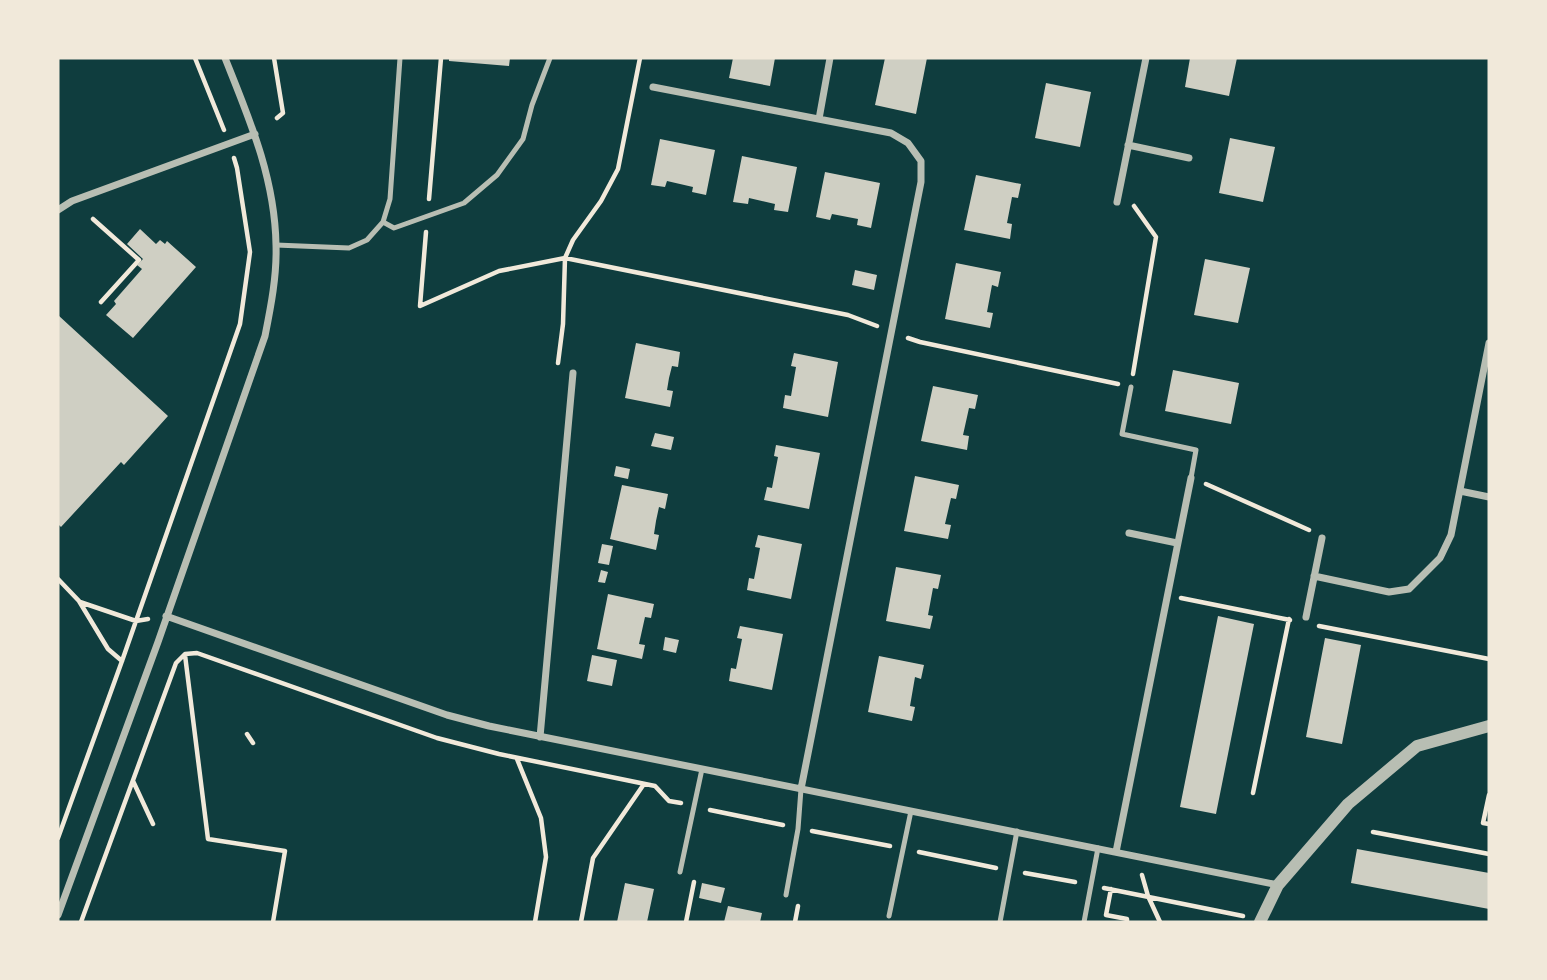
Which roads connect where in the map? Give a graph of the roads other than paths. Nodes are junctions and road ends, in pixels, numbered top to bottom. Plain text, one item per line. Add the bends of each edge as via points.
1 (225, 58) edge
2 (400, 58) edge
3 (550, 58) edge
4 (831, 58) edge
5 (1146, 58) edge
6 (653, 87) dead end
7 (819, 119) junction
8 (255, 134) junction
9 (1128, 145) junction
10 (1189, 158) dead end
11 (1116, 202) road end
12 (58, 210) edge
13 (383, 222) junction
14 (276, 245) junction
15 (1489, 343) edge
16 (573, 373) dead end
17 (1131, 387) road end
18 (1191, 478) joint
19 (1460, 491) junction
20 (1489, 496) edge
21 (1129, 533) dead end
22 (1322, 538) road end
23 (1177, 543) junction
24 (1314, 576) junction
25 (166, 616) junction
26 (1306, 617) dead end
27 (1489, 726) edge
28 (540, 737) junction
29 (702, 769) junction
30 (801, 789) junction
31 (911, 811) junction
32 (1017, 831) junction
33 (1098, 848) junction
34 (1116, 852) junction
35 (680, 872) road end
36 (1278, 885) junction
37 (786, 895) dead end
38 (58, 915) edge
39 (889, 916) dead end
40 (1261, 921) edge
41 (1000, 922) edge
42 (1084, 922) edge

1 - 8 street
2 - 13 lane via 390,199
3 - 13 lane via 523,139 497,175 464,203 394,229
4 - 7 street
5 - 9 street
6 - 7 street
7 - 30 street via 891,133 908,143 921,161 921,182
8 - 12 street
8 - 14 street via 268,180
9 - 10 street
9 - 11 street
13 - 14 lane via 367,240 349,248
14 - 25 street via 265,336
15 - 19 street
16 - 28 street
17 - 18 lane via 1122,434 1196,450
18 - 23 street
19 - 20 street
19 - 24 street via 1451,535 1440,558 1409,589 1390,592
21 - 23 street
22 - 24 street
23 - 34 street
24 - 26 street
25 - 28 street via 447,715
25 - 38 street
27 - 36 street via 1417,746 1348,804
28 - 29 street
29 - 30 street
29 - 35 lane
30 - 31 street
30 - 37 lane via 799,829
31 - 32 street
31 - 39 lane
32 - 33 street
32 - 41 lane
33 - 34 street
33 - 42 lane
34 - 36 street
36 - 40 street

